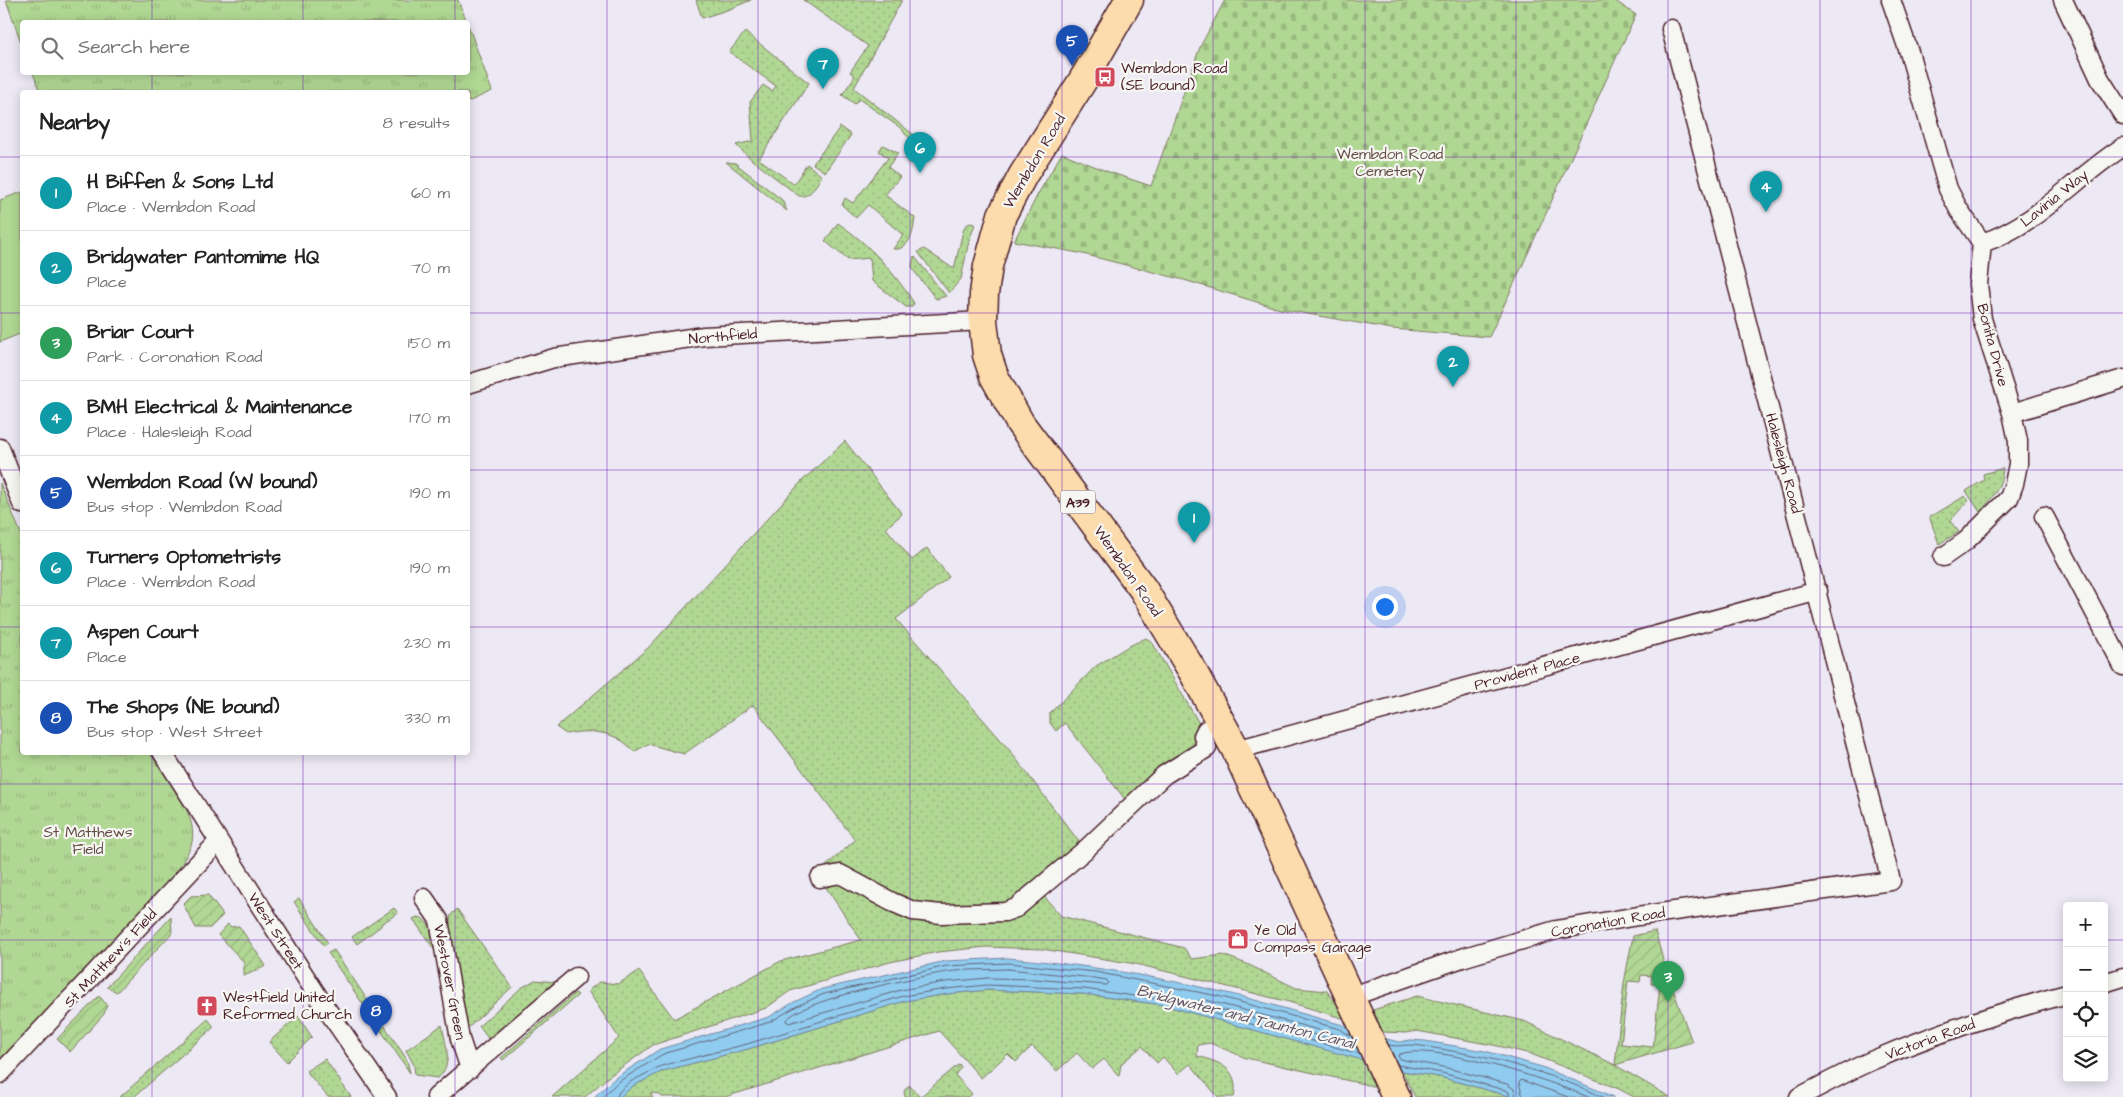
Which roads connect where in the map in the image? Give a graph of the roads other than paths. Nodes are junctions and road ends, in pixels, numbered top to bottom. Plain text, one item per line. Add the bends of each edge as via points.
1 (1128, 0) edge
2 (1891, 0) edge
3 (2063, 0) edge
4 (1671, 29) dead end
5 (2123, 115) edge
6 (2123, 147) edge
7 (1982, 243) junction
8 (983, 321) junction
9 (2123, 379) edge
10 (470, 383) edge
11 (2012, 413) junction
12 (0, 448) edge
13 (20, 499) edge
14 (2044, 516) dead end
15 (1944, 557) dead end
16 (1818, 592) junction
17 (2123, 666) edge
18 (1220, 721) junction
19 (1236, 750) junction
20 (164, 755) edge
21 (218, 842) junction
22 (820, 878) dead end
23 (1874, 884) joint
24 (424, 898) dead end
25 (576, 977) dead end
26 (2123, 977) edge
27 (2108, 982) edge
28 (2063, 995) edge
29 (1350, 997) junction
30 (470, 1069) junction
31 (0, 1074) edge
32 (386, 1097) edge
33 (436, 1097) edge
34 (1396, 1097) edge
35 (1799, 1097) edge

1 - 8 main road, Wembdon Road / A39 via 1002,215 988,266
2 - 7 street via 1948,189
3 - 5 street via 2100,79
4 - 16 street, Halesleigh Road
6 - 7 street, Lavinia Way via 2022,225
7 - 11 street, Bonita Drive via 1978,284 1982,319
8 - 10 street, Northfield via 695,337 554,358
8 - 18 main road, Wembdon Road / A39 via 987,355 994,376 1020,424 1143,589
9 - 11 street
11 - 15 street, Bonita Drive via 2018,441 2018,464 2009,498 1966,541
12 - 13 street
14 - 17 street
16 - 19 street, Provident Place
16 - 23 street, Halesleigh Road via 1891,881
18 - 19 main road, Wembdon Road / A39
18 - 22 street via 1206,730 1203,736 1207,748 1164,776 1085,850 1016,908 1006,912 941,914 913,911 840,874
19 - 29 main road, Wembdon Road / A39
20 - 21 street, West Street
21 - 31 street, St Matthew's Field
21 - 32 street, West Street
23 - 29 street, Coronation Road via 1556,930
24 - 30 street, Westover Green via 439,920 460,1039
25 - 30 street
26 - 27 street
28 - 35 street, Victoria Road via 1929,1038 1870,1062
29 - 34 main road, Wembdon Road / A39
30 - 33 street

